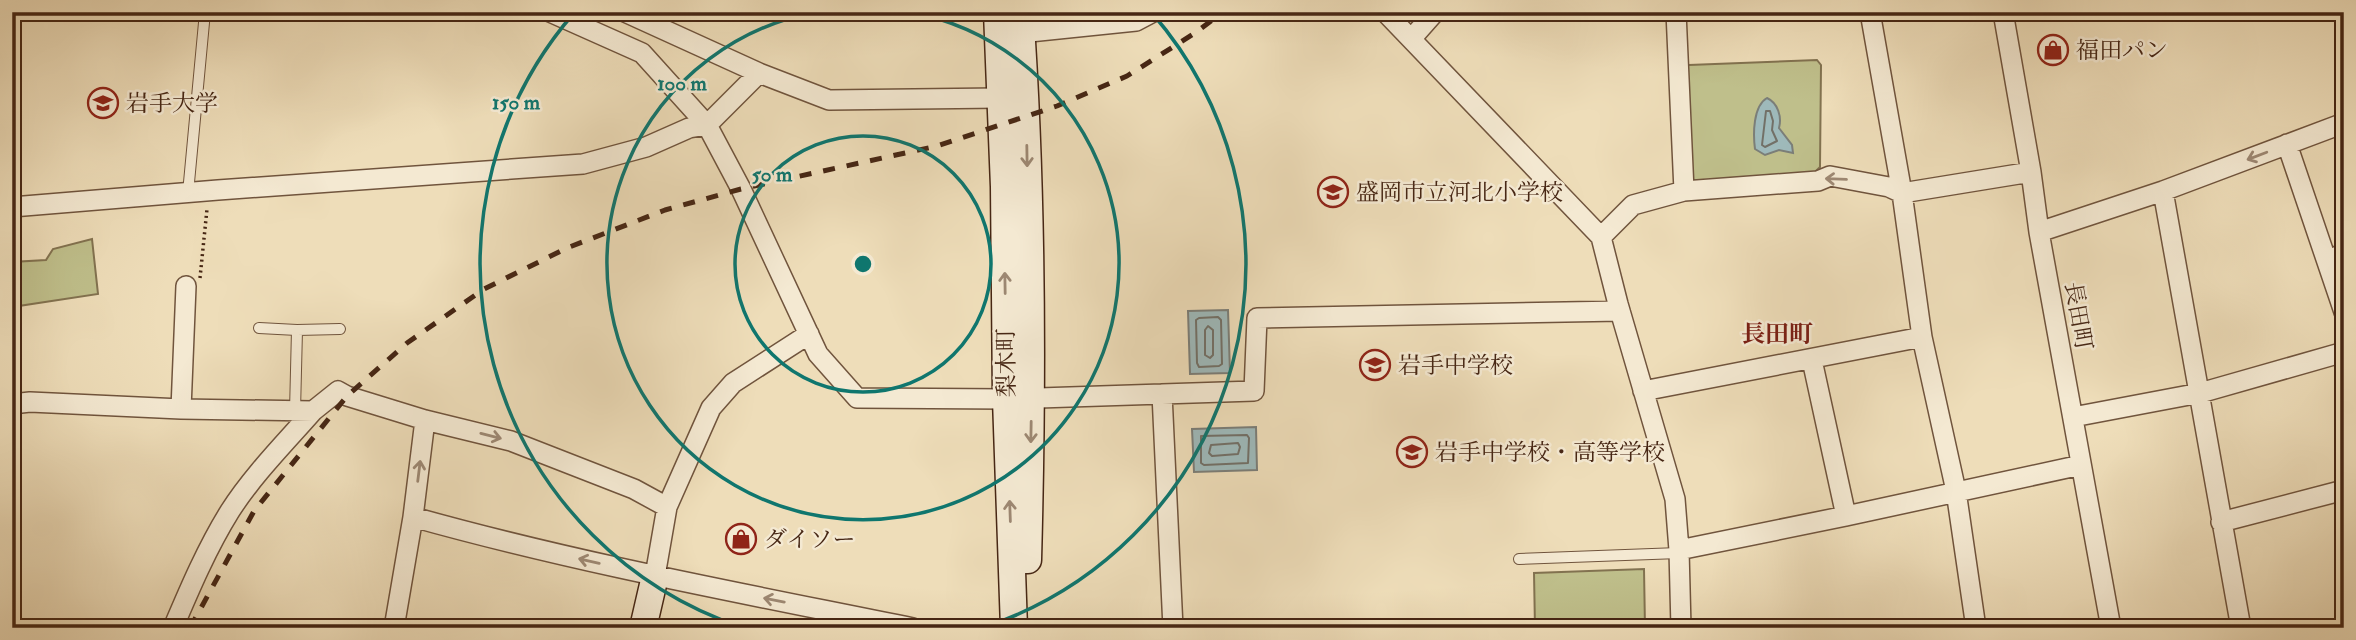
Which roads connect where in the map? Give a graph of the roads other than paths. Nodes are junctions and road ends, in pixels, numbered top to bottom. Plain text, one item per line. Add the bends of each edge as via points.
1 (205, 12) edge
2 (550, 12) edge
3 (625, 12) edge
4 (1153, 12) edge
5 (1385, 12) edge
6 (1435, 12) edge
7 (1676, 12) edge
8 (1870, 12) edge
9 (2003, 12) edge
10 (1120, 17) edge
11 (1009, 23) edge
12 (1412, 38) junction
13 (759, 73) junction
14 (999, 98) junction
15 (2344, 123) edge
16 (707, 125) junction
17 (2287, 145) junction
18 (2031, 172) junction
19 (1684, 191) junction
20 (2163, 191) junction
21 (1902, 192) junction
22 (188, 193) junction
23 (12, 207) edge
24 (2039, 232) junction
25 (1601, 237) junction
26 (2335, 257) edge
27 (186, 286) road end
28 (1620, 311) junction
29 (2344, 312) edge
30 (258, 328) dead end
31 (340, 329) dead end
32 (297, 330) junction
33 (809, 334) junction
34 (1922, 337) junction
35 (2344, 352) edge
36 (1812, 360) junction
37 (1643, 391) junction
38 (2200, 393) junction
39 (1162, 394) junction
40 (1019, 399) junction
41 (12, 404) edge
42 (181, 409) junction
43 (304, 411) junction
44 (2073, 417) junction
45 (425, 420) junction
46 (2081, 465) junction
47 (2344, 490) edge
48 (1956, 491) junction
49 (667, 507) junction
50 (1846, 516) junction
51 (413, 517) junction
52 (2221, 522) junction
53 (1679, 551) junction
54 (1519, 559) dead end
55 (656, 576) junction
56 (173, 628) edge
57 (394, 628) edge
58 (643, 628) edge
59 (913, 628) edge
60 (1014, 628) edge
61 (1026, 628) edge
62 (1173, 628) edge
63 (1681, 628) edge
64 (1976, 628) edge
65 (2111, 628) edge
66 (2241, 628) edge

1 - 22 lane
2 - 16 street via 642,53
3 - 13 street
4 - 10 street via 1136,21
5 - 12 street
6 - 12 street
7 - 19 street
8 - 21 street
9 - 18 street, 長田町
10 - 11 street via 1086,28
11 - 14 street, 梨木町
11 -> 40 street via 1026,115
12 - 25 street
13 - 14 street via 829,100
13 - 16 street
40 -> 14 street, 梨木町
15 - 17 street
16 - 22 street via 583,164
16 - 33 street
17 -> 20 street
17 - 26 street
18 - 21 street
18 - 24 street, 長田町
21 -> 19 street via 1830,177
19 - 25 street via 1633,205
20 - 24 street
20 - 38 street
21 - 34 street
22 - 23 street
24 - 44 street, 長田町
25 - 28 street
26 - 29 street
27 - 42 street
28 - 37 street
28 - 39 street via 1257,318 1254,391
30 - 32 lane
31 - 32 lane
32 - 43 lane
33 - 40 street via 818,354 857,398
33 - 49 street via 733,383 711,408
34 - 36 street
34 - 48 street
35 - 38 street
36 - 37 street
36 - 50 street
37 - 53 street via 1675,499
38 - 44 street
38 - 52 street
39 - 40 street
39 - 62 street
60 -> 40 street, 梨木町
40 -> 61 street
41 - 42 street
42 - 43 street
43 - 45 street via 338,391
43 - 56 street via 232,509
44 - 46 street, 長田町
45 -> 49 street via 510,441 634,489
51 -> 45 street
46 - 48 street
46 - 65 street, 長田町
47 - 52 street
48 - 50 street
48 - 64 street
49 - 55 street
50 - 53 street
55 -> 51 street
51 - 57 street
52 - 66 street
53 - 54 lane
53 - 63 street
55 - 58 street
59 -> 55 street

